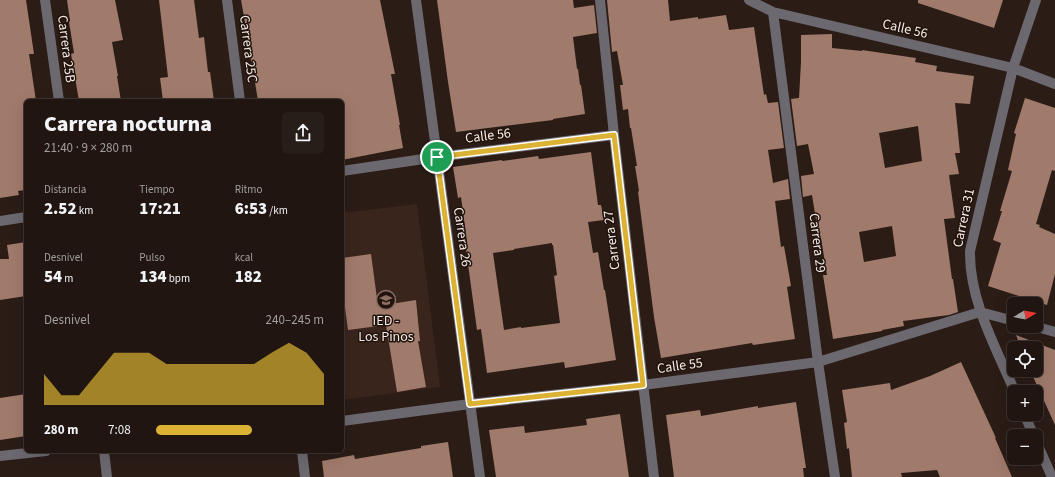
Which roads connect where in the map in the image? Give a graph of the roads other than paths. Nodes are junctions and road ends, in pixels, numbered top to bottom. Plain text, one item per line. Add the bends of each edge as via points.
1 (45, 0) edge
2 (227, 0) edge
3 (416, 0) edge
4 (600, 0) edge
5 (749, 0) edge
6 (1036, 0) edge
7 (773, 12) junction
8 (1013, 68) junction
9 (1055, 84) edge
10 (58, 99) edge
11 (240, 99) edge
12 (614, 135) junction
13 (437, 157) junction
14 (344, 171) edge
15 (24, 218) edge
16 (0, 221) edge
17 (980, 312) junction
18 (1007, 319) edge
19 (1043, 329) edge
20 (1055, 332) edge
21 (818, 362) junction
22 (643, 385) junction
23 (1012, 385) edge
24 (470, 404) junction
25 (344, 421) edge
26 (28, 453) edge
27 (104, 453) edge
28 (302, 453) edge
29 (0, 456) edge
30 (1043, 457) edge
31 (108, 477) edge
32 (305, 477) edge
33 (480, 477) edge
34 (654, 477) edge
35 (835, 477) edge
36 (1052, 477) edge

1 - 10 street, Carrera 25B
2 - 11 street, Carrera 25C
3 - 13 street, Carrera 26
4 - 12 street, Carrera 27
5 - 7 street, Calle 56
6 - 8 street, Carrera 31
7 - 8 street, Calle 56
7 - 21 street, Carrera 29
8 - 9 street, Calle 56
8 - 17 street, Carrera 31 via 970,251 972,279
12 - 13 street, Calle 56
12 - 22 street, Carrera 27
13 - 14 street, Calle 56
13 - 24 street, Carrera 26
15 - 16 street
17 - 18 street
17 - 21 street, Calle 55
17 - 23 street, Carrera 31
19 - 20 street
21 - 22 street, Calle 55
21 - 35 street, Carrera 29
22 - 24 street, Calle 55
22 - 34 street, Carrera 27
24 - 25 street, Calle 55
24 - 33 street, Carrera 26
26 - 29 street
27 - 31 street
28 - 32 street
30 - 36 street

